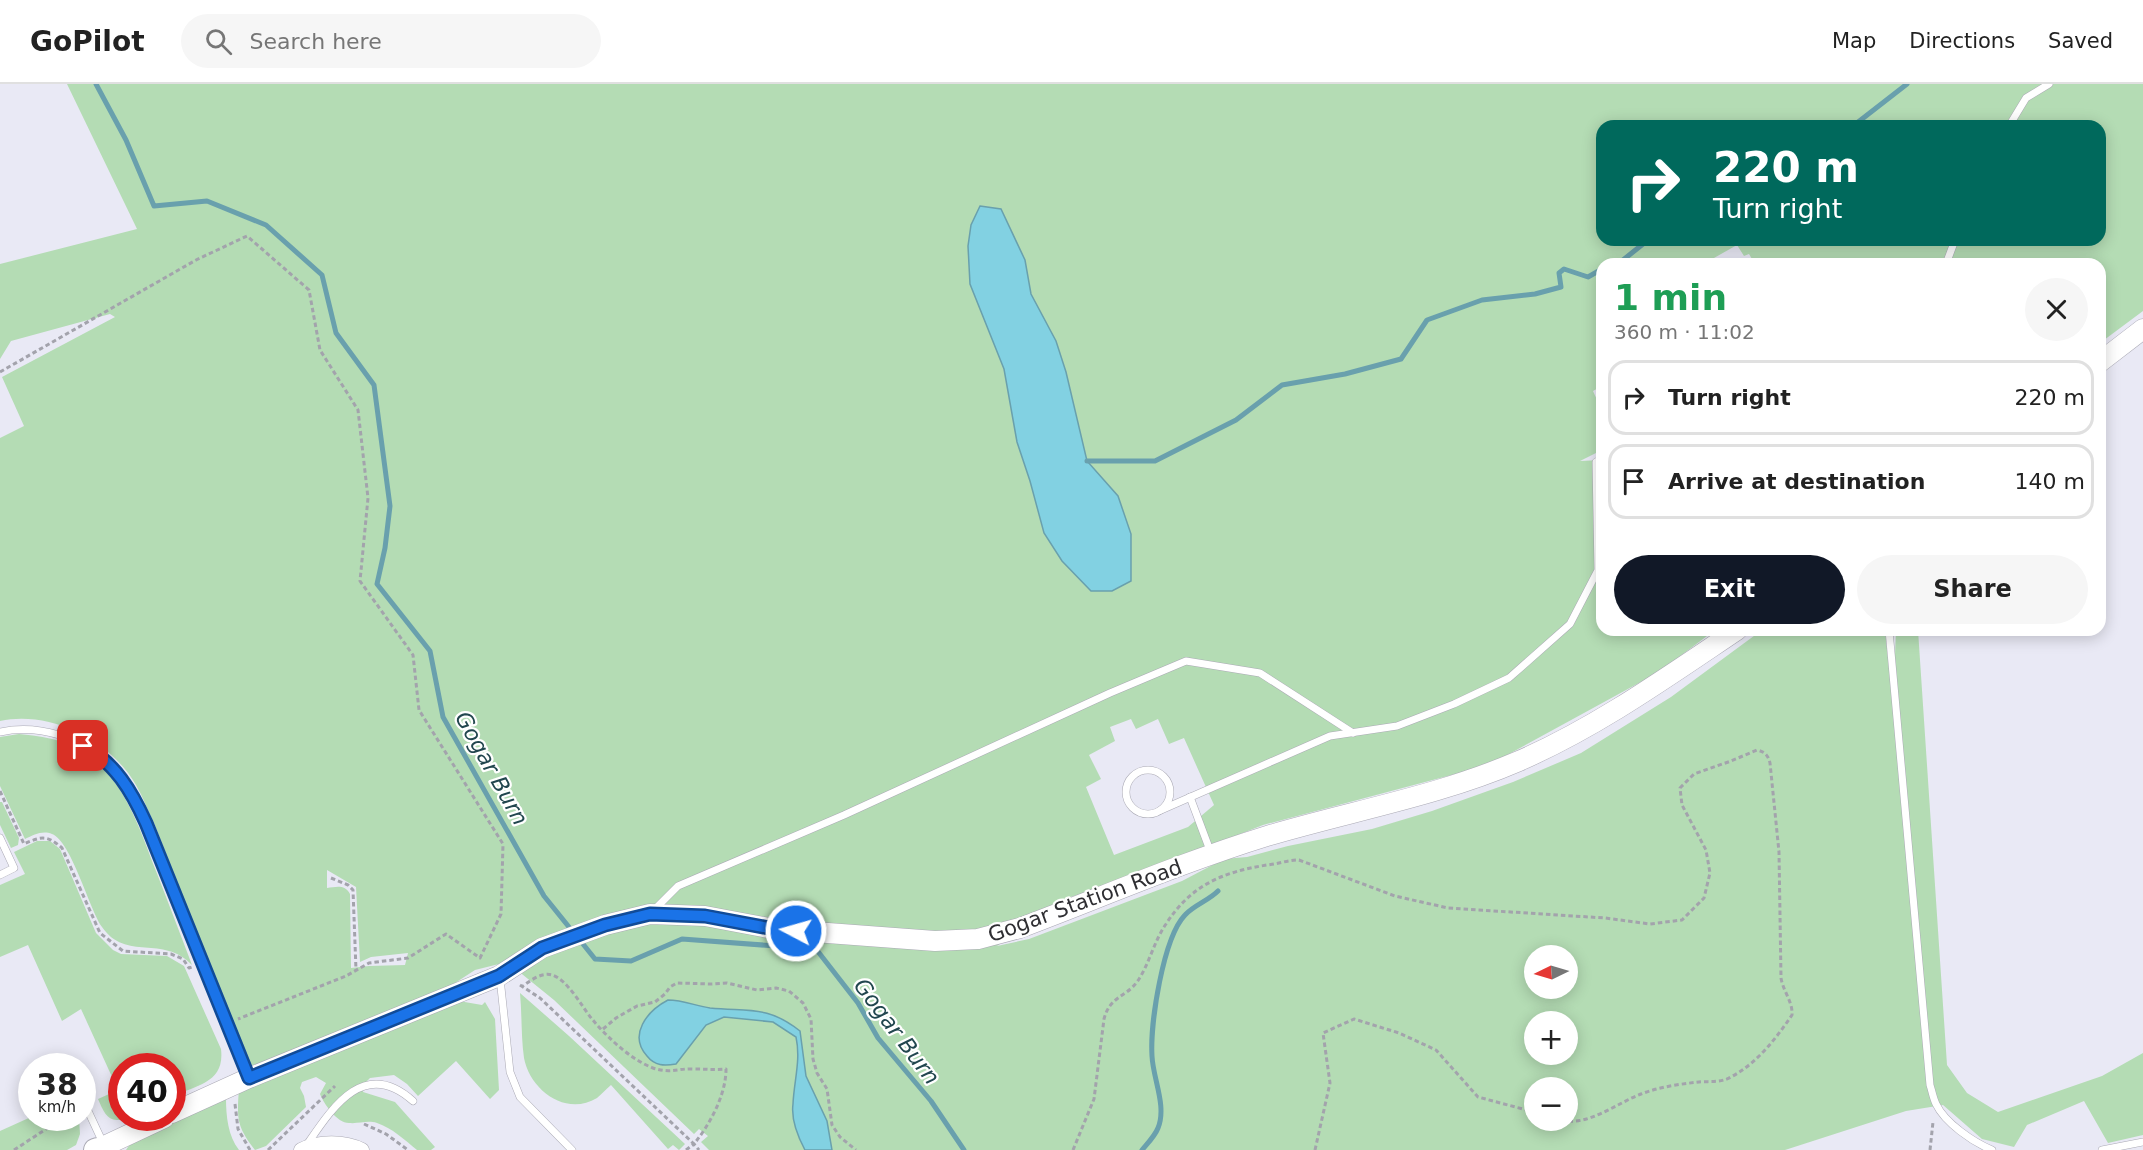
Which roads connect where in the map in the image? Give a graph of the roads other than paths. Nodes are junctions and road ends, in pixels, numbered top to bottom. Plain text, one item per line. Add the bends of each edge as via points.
1 (2049, 84) edge
2 (2013, 120) edge
3 (2143, 329) edge
4 (2106, 357) edge
5 (1596, 574) edge
6 (1728, 636) edge
7 (1890, 636) edge
8 (0, 732) edge
9 (1353, 733) junction
10 (1190, 797) junction
11 (1161, 810) junction
12 (0, 838) edge
13 (1212, 855) junction
14 (0, 875) edge
15 (650, 914) junction
16 (499, 976) junction
17 (242, 1081) junction
18 (413, 1101) dead end
19 (186, 1107) edge
20 (93, 1131) edge
21 (137, 1131) edge
22 (2143, 1142) edge
23 (99, 1149) edge
24 (303, 1149) edge
25 (362, 1150) edge
26 (572, 1150) edge
27 (1992, 1150) edge
28 (2102, 1150) edge

1 - 2 lane via 2026,98
3 - 4 street
5 - 9 lane via 1570,624 1509,678 1397,726
6 - 13 street, Gogar Station Road via 1639,695 1519,761 1415,797
7 - 27 lane via 1930,1085 1936,1105 1956,1128
8 - 17 lane via 46,732 73,740 94,751 124,782 146,823 202,963
9 - 10 lane via 1330,736
9 - 15 lane via 1260,673 1186,661 678,886
10 - 11 lane
10 - 13 lane
11 - 11 lane via 1149,814 1131,806 1126,787 1132,776 1150,769 1161,773 1170,789 1169,801
12 - 14 lane via 14,868
13 - 15 street, Gogar Station Road via 1020,928 978,939 935,941 774,929 705,916
15 - 16 street, Gogar Station Road via 605,925 542,948
16 - 17 street, Gogar Station Road
16 - 26 lane via 510,1072 520,1097
17 - 19 street, Gogar Station Road
18 - 24 lane via 399,1089 379,1084 346,1095
20 - 23 lane
21 - 23 street
22 - 28 lane
24 - 25 street via 336,1144

